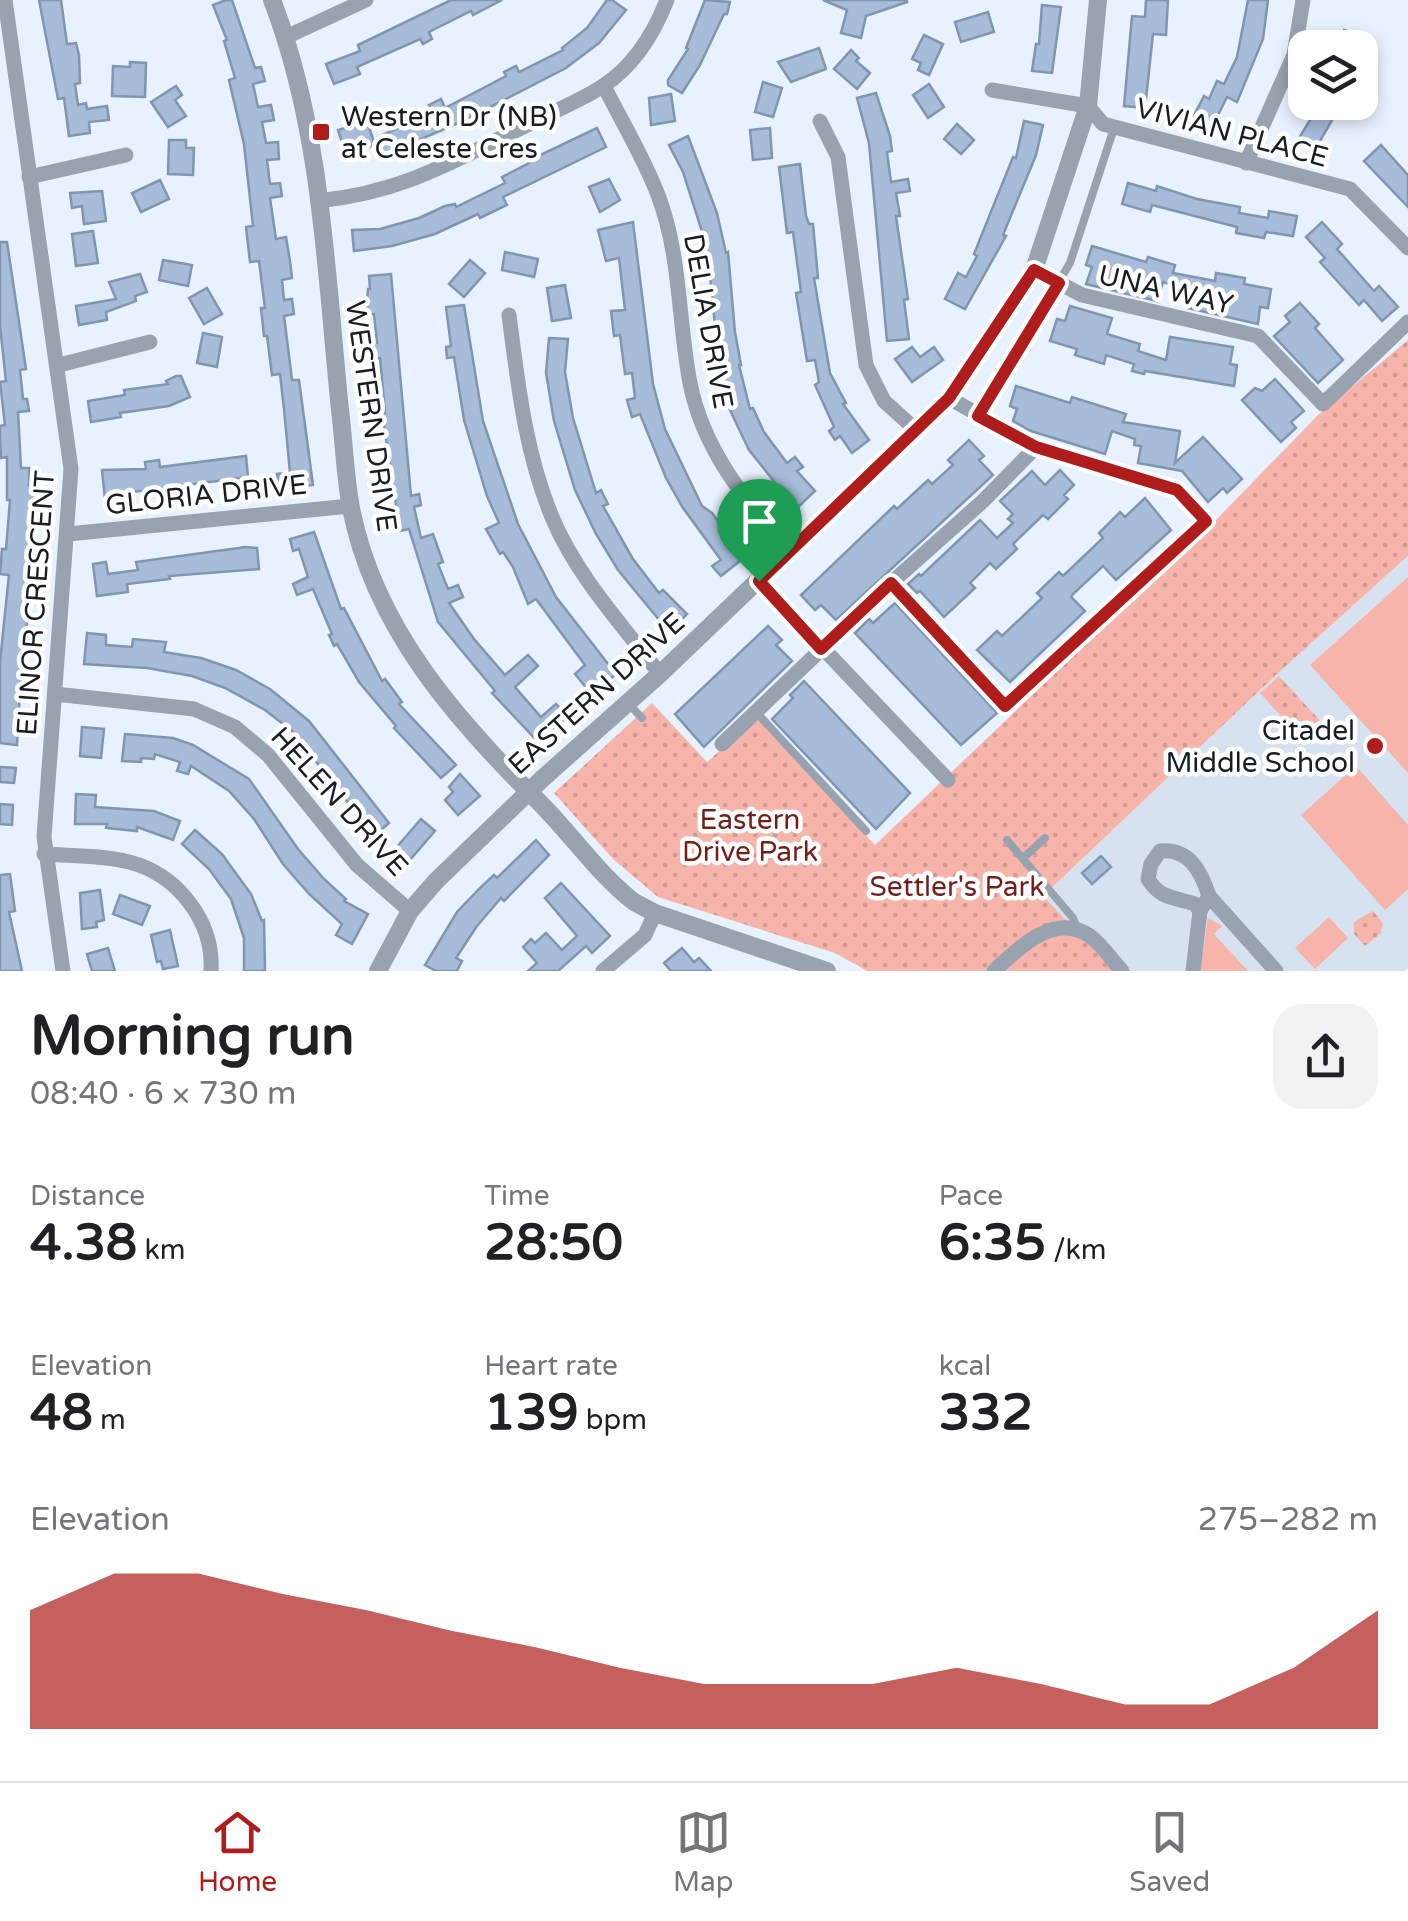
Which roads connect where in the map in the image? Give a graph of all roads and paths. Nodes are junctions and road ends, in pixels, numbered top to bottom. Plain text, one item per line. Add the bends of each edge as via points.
1 (6, 0) edge
2 (272, 0) edge
3 (366, 0) edge
4 (666, 0) edge
5 (1098, 0) edge
6 (1303, 0) edge
7 (286, 36) junction
8 (604, 86) junction
9 (992, 90) dead end
10 (1088, 106) junction
11 (820, 120) dead end
12 (1114, 127) junction
13 (126, 155) dead end
14 (1246, 163) junction
15 (30, 176) junction
16 (318, 201) junction
17 (1408, 248) edge
18 (1034, 270) junction
19 (1059, 283) junction
20 (509, 316) dead end
21 (1408, 322) edge
22 (150, 342) dead end
23 (59, 365) junction
24 (949, 398) junction
25 (978, 416) junction
26 (916, 430) junction
27 (1036, 447) junction
28 (350, 506) junction
29 (68, 534) junction
30 (790, 551) junction
31 (759, 581) junction
32 (891, 583) junction
33 (821, 649) junction
34 (660, 674) junction
35 (55, 694) junction
36 (628, 703) junction
37 (1005, 706) joint
38 (756, 712) junction
39 (642, 718) dead end
40 (722, 744) dead end
41 (948, 780) dead end
42 (528, 792) junction
43 (866, 830) dead end
44 (1045, 838) dead end
45 (1007, 840) dead end
46 (44, 854) junction
47 (1022, 858) junction
48 (1209, 896) junction
49 (1200, 911) junction
50 (410, 912) junction
51 (655, 913) junction
52 (1078, 930) junction
53 (63, 971) edge
54 (211, 971) edge
55 (378, 971) edge
56 (603, 971) edge
57 (828, 971) edge
58 (994, 971) edge
59 (1122, 971) edge
60 (1193, 971) edge
61 (1276, 971) edge

1 - 15 street, ELINOR CRESCENT
2 - 7 street, WESTERN DRIVE
3 - 7 street
4 - 8 street via 631,62
5 - 10 street, EASTERN DRIVE
6 - 14 street via 1294,54
7 - 16 street, WESTERN DRIVE
8 - 16 street via 420,179
8 - 30 street, DELIA DRIVE via 658,196 672,244 690,384 707,437 748,505
9 - 10 street
10 - 12 street, VIVIAN PLACE
10 - 18 street, EASTERN DRIVE
11 - 26 street via 838,157 866,365 884,401
12 - 14 street, VIVIAN PLACE
12 - 19 lane
13 - 15 street
14 - 17 street, VIVIAN PLACE via 1350,189
15 - 23 street, ELINOR CRESCENT
16 - 28 street, WESTERN DRIVE
18 - 19 street, UNA WAY
18 - 24 street, EASTERN DRIVE
19 - 21 street, UNA WAY via 1082,296 1258,336 1323,404
19 - 25 lane
20 - 34 street via 523,425 552,518 593,588
22 - 23 street
23 - 29 street, ELINOR CRESCENT via 71,469
24 - 25 street
24 - 26 street, EASTERN DRIVE
25 - 27 street
26 - 30 street, EASTERN DRIVE
27 - 32 street
27 - 37 street via 1177,490 1206,521
28 - 29 street, GLORIA DRIVE
28 - 42 street, WESTERN DRIVE via 369,572 401,640
29 - 35 street, ELINOR CRESCENT
30 - 31 street, EASTERN DRIVE
31 - 33 street
31 - 34 street, EASTERN DRIVE
32 - 33 street
32 - 37 lane
33 - 38 street
33 - 41 street
34 - 36 street, EASTERN DRIVE
35 - 46 street, ELINOR CRESCENT
35 - 50 street, HELEN DRIVE via 194,709 235,727 268,755 358,866
36 - 39 lane
36 - 42 street, EASTERN DRIVE
38 - 40 street
38 - 43 lane
42 - 50 street, EASTERN DRIVE
42 - 51 street, WESTERN DRIVE via 621,892
44 - 47 lane
45 - 47 lane
46 - 53 street, ELINOR CRESCENT
46 - 54 street via 125,861 160,876 200,920
47 - 52 lane
48 - 49 street
48 - 49 street via 1186,855 1160,851 1148,879 1156,891
48 - 61 street
49 - 60 street
50 - 55 street, EASTERN DRIVE
51 - 56 street via 645,934
51 - 57 street, WESTERN DRIVE
52 - 58 street via 1030,939
52 - 59 street

